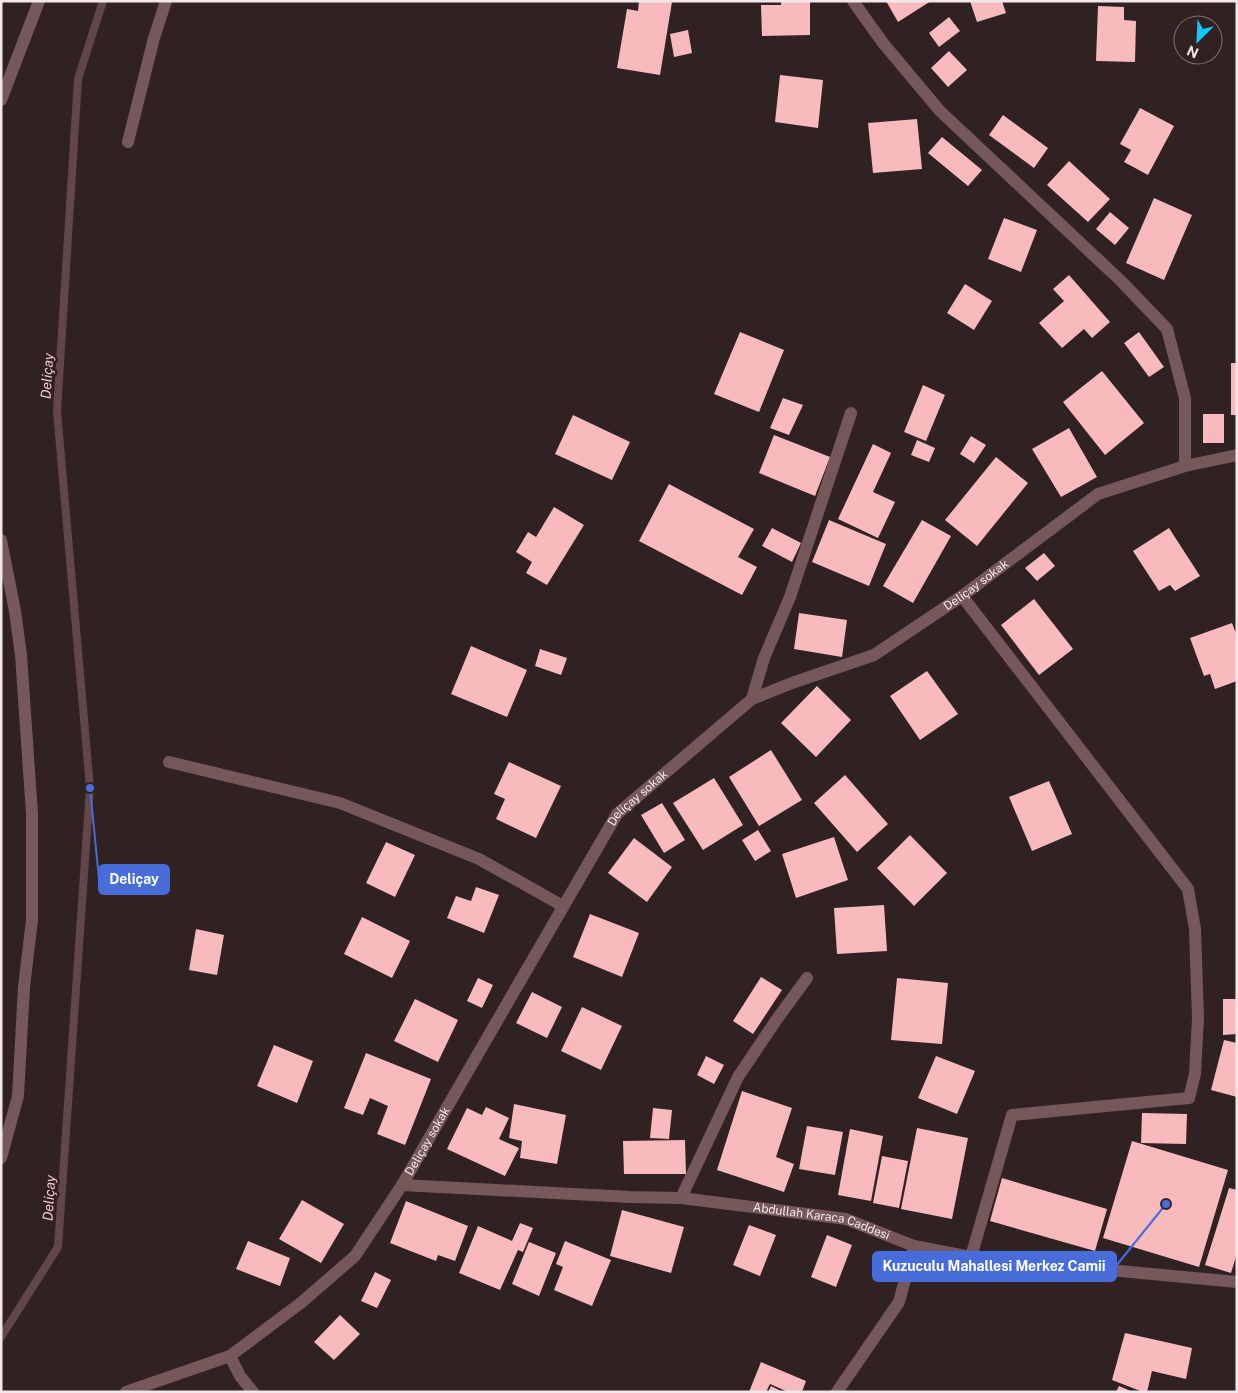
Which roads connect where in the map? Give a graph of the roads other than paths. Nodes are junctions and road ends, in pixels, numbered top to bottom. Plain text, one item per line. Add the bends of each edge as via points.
1 (39, 1) edge
2 (166, 1) edge
3 (853, 1) edge
4 (1, 100) edge
5 (128, 142) dead end
6 (851, 413) dead end
7 (1237, 455) edge
8 (1185, 466) junction
9 (1, 540) edge
10 (962, 596) junction
11 (752, 699) junction
12 (169, 762) dead end
13 (563, 906) junction
14 (807, 978) dead end
15 (1, 1158) edge
16 (402, 1186) junction
17 (681, 1198) junction
18 (914, 1246) junction
19 (971, 1257) junction
20 (1237, 1282) edge
21 (230, 1356) junction
22 (126, 1392) edge
23 (253, 1392) edge
24 (837, 1392) edge

1 - 4 street
2 - 5 street
3 - 8 street via 883,43 940,111 1121,281 1167,329 1185,398
6 - 11 street via 790,597 764,658
7 - 8 street, Deliçay sokak
8 - 10 street, Deliçay sokak via 1098,494
9 - 15 street via 21,655 32,814 32,920 24,987 18,1096
10 - 11 street, Deliçay sokak via 874,655
10 - 19 street via 1188,889 1195,929 1198,1018 1196,1074 1188,1098 1012,1115
11 - 13 street, Deliçay sokak via 617,814
12 - 13 street via 340,803 479,859
13 - 16 street, Deliçay sokak
14 - 17 street via 738,1077
16 - 17 street, Abdullah Karaca Caddesi
16 - 21 street, Deliçay sokak via 355,1256 302,1302
17 - 18 street, Abdullah Karaca Caddesi via 846,1219
18 - 19 street, Abdullah Karaca Caddesi
18 - 24 street via 899,1302
19 - 20 street, Abdullah Karaca Caddesi
21 - 22 street, Deliçay sokak
21 - 23 street

